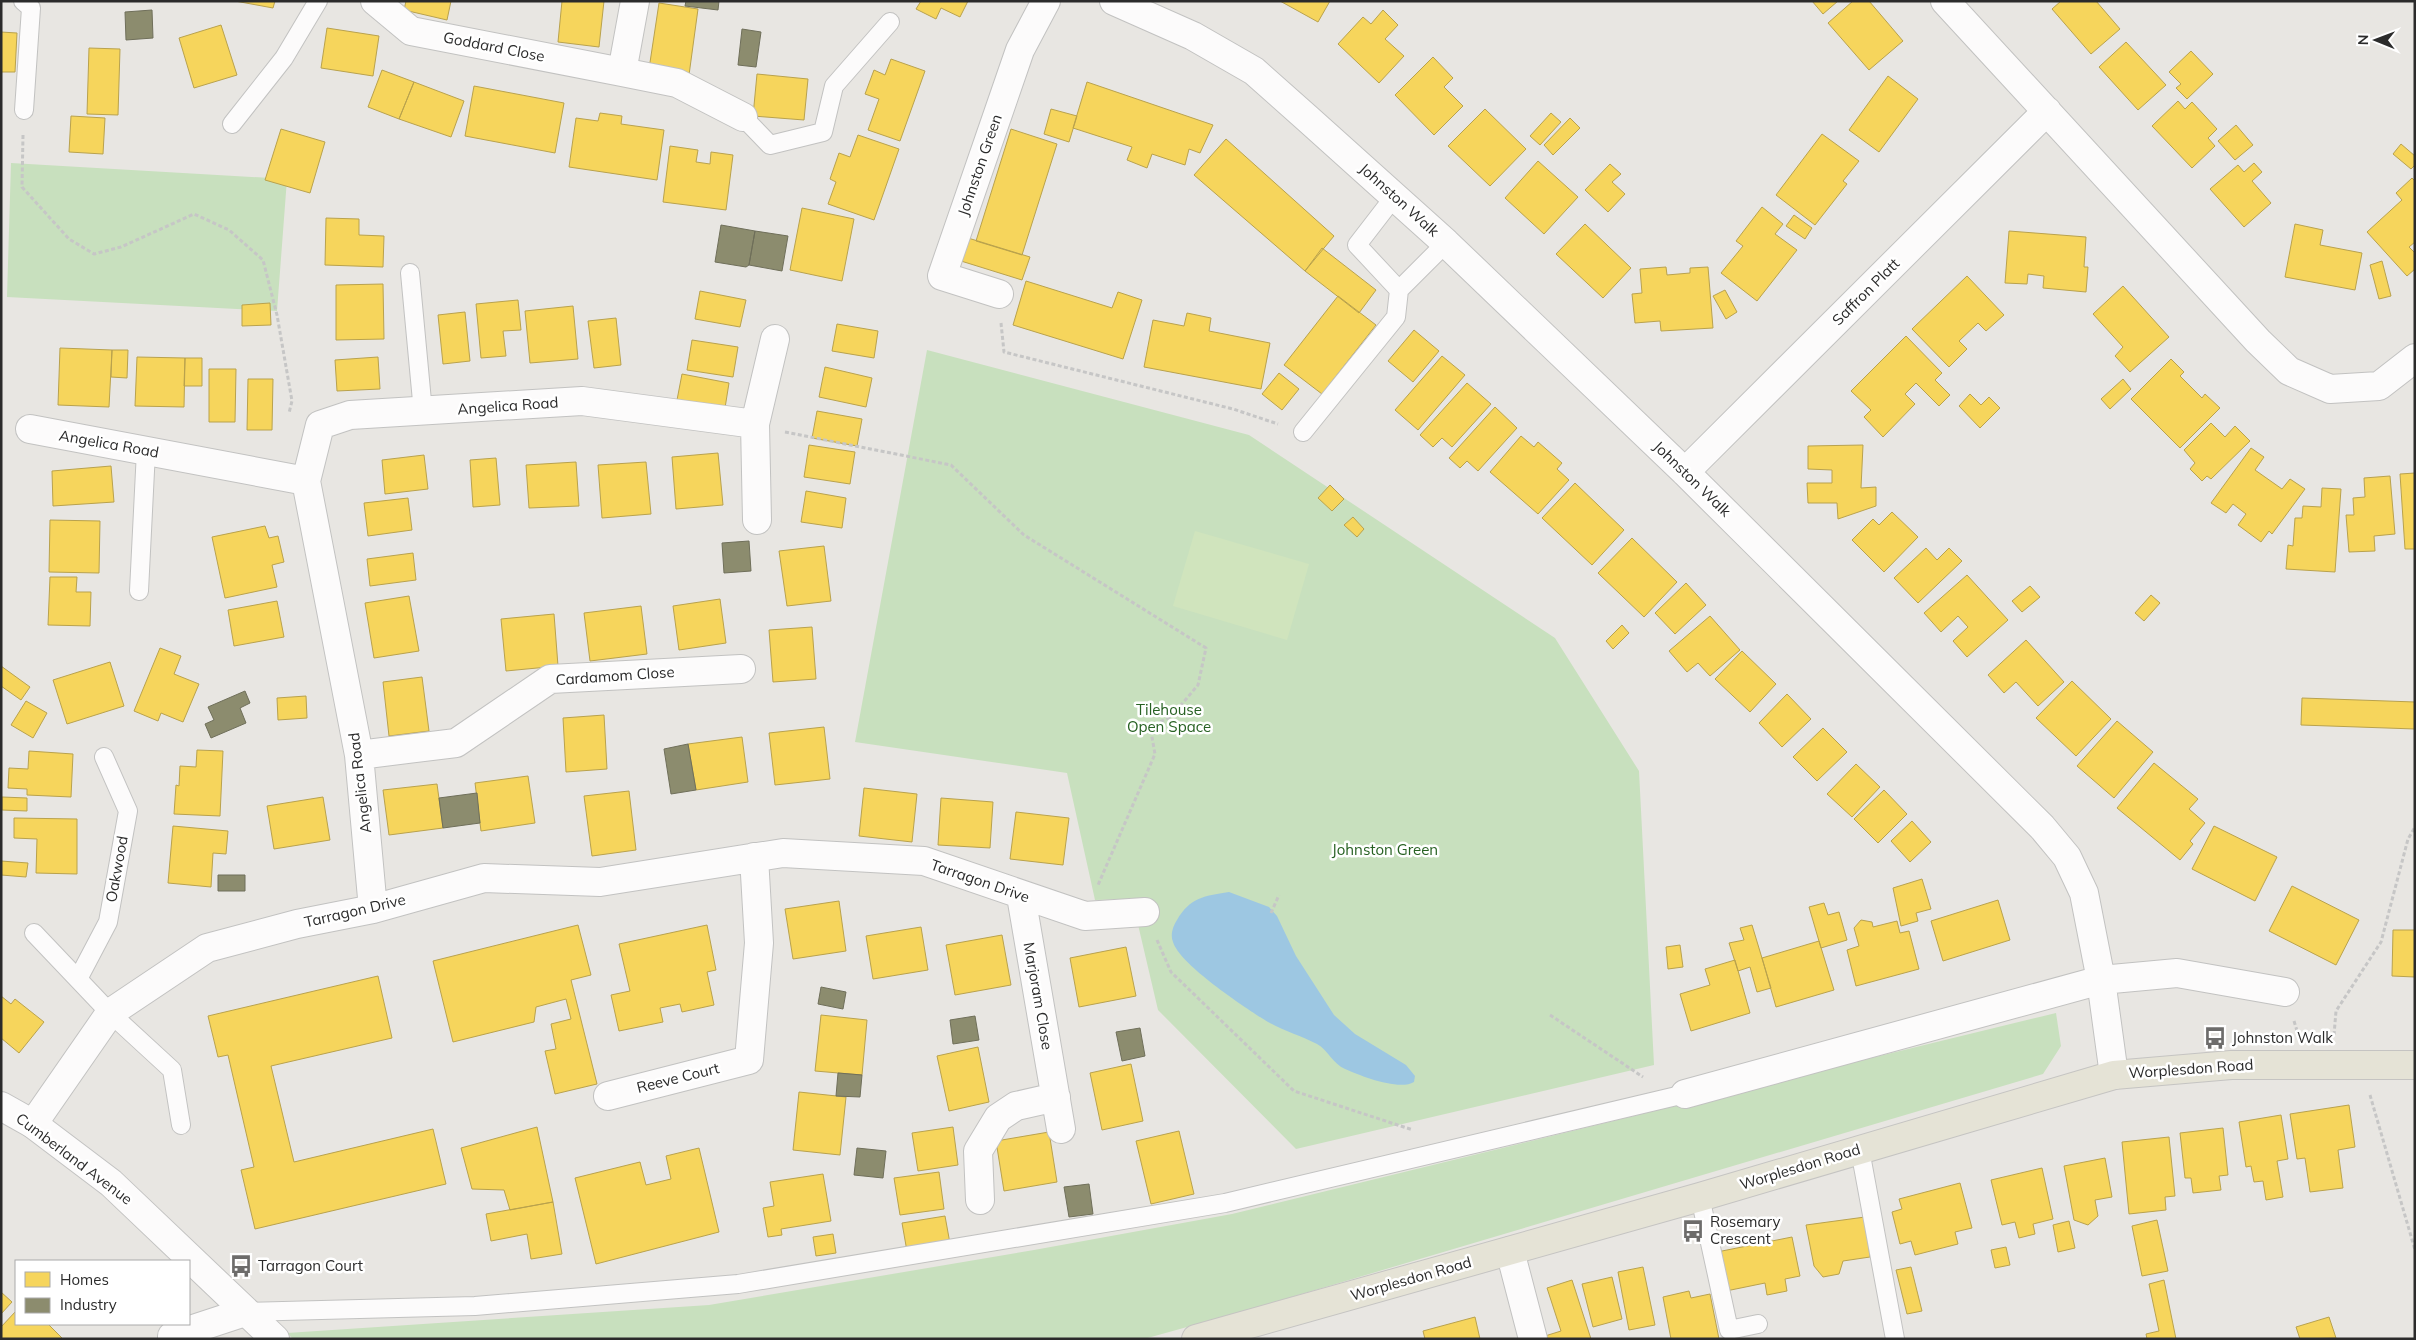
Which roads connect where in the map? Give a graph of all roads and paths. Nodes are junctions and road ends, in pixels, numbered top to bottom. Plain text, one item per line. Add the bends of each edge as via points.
1 (22, 1) edge
2 (318, 1) edge
3 (367, 1) edge
4 (375, 1) edge
5 (635, 1) edge
6 (1046, 1) edge
7 (1114, 1) edge
8 (1944, 1) edge
9 (890, 22) dead end
10 (622, 72) junction
11 (24, 110) joint
12 (2047, 111) junction
13 (743, 117) joint
14 (232, 124) dead end
15 (1394, 197) junction
16 (1446, 243) junction
17 (410, 273) dead end
18 (1400, 290) junction
19 (998, 294) joint
20 (775, 339) dead end
21 (2415, 358) edge
22 (423, 412) junction
23 (288, 419) dead end
24 (755, 424) junction
25 (30, 430) dead end
26 (1303, 432) joint
27 (146, 451) junction
28 (1685, 472) junction
29 (306, 481) junction
30 (757, 520) dead end
31 (139, 591) dead end
32 (741, 668) dead end
33 (104, 756) dead end
34 (359, 756) junction
35 (2415, 827) edge
36 (754, 857) junction
37 (1279, 895) dead end
38 (1021, 896) junction
39 (373, 910) junction
40 (1145, 912) joint
41 (1271, 913) dead end
42 (1085, 916) junction
43 (34, 933) dead end
44 (78, 979) junction
45 (2100, 980) junction
46 (2285, 992) joint
47 (110, 1013) junction
48 (1550, 1015) dead end
49 (2299, 1038) dead end
50 (2332, 1065) junction
51 (2415, 1065) edge
52 (2361, 1066) junction
53 (2114, 1075) junction
54 (1679, 1095) junction
55 (608, 1096) dead end
56 (1056, 1096) junction
57 (1, 1106) edge
58 (33, 1124) junction
59 (181, 1126) dead end
60 (1061, 1129) dead end
61 (1461, 1147) junction
62 (1860, 1150) junction
63 (1700, 1197) junction
64 (980, 1200) dead end
65 (2415, 1250) edge
66 (1510, 1251) junction
67 (244, 1312) junction
68 (1758, 1324) dead end
69 (172, 1339) edge
70 (275, 1339) edge
71 (1196, 1339) edge
72 (1533, 1339) edge
73 (1895, 1339) edge

1 - 11 lane via 31,8
2 - 14 lane via 284,58
3 - 4 lane
4 - 10 street, Goddard Close via 411,30
5 - 10 street
6 - 19 street, Johnston Green via 1020,50 942,276
7 - 15 street, Johnston Walk via 1193,36 1254,72
8 - 12 street
9 - 13 lane via 834,86 823,132 770,145
10 - 13 street, Goddard Close via 677,83
11 - 23 path via 22,187 70,239 94,254 121,247 194,214 229,230 263,260 277,315 292,400
12 - 21 street via 2289,371 2330,390 2379,386
12 - 28 street, Saffron Platt
15 - 16 street, Johnston Walk
15 - 18 lane via 1357,245
16 - 18 lane
16 - 28 street, Johnston Walk
17 - 22 lane
18 - 26 lane via 1396,317
19 - 26 path via 1004,352 1233,409
20 - 24 street
22 - 24 street, Angelica Road via 582,401
22 - 29 street, Angelica Road via 350,415 320,425
24 - 30 street
24 - 42 path via 951,464 1024,535 1206,648 1198,685 1171,718 1150,726 1155,754
25 - 27 street, Angelica Road
27 - 29 street, Angelica Road
27 - 31 lane
28 - 45 street, Johnston Walk via 2042,827 2067,857 2084,893
29 - 34 street, Angelica Road
32 - 34 street, Cardamom Close via 550,679 456,743
33 - 44 lane, Oakwood via 128,811 108,922
34 - 39 street, Angelica Road
35 - 50 path via 2408,839 2382,942 2336,1011
36 - 38 street, Tarragon Drive via 783,853 924,861
36 - 39 street, Tarragon Drive via 600,882 484,878
36 - 55 street, Reeve Court via 759,944 749,1060
37 - 41 path
38 - 42 street, Tarragon Drive
38 - 56 street, Marjoram Close
39 - 47 street, Tarragon Drive via 297,924 207,948
40 - 42 street, Tarragon Drive
40 - 61 path via 1171,972 1294,1091
43 - 44 lane
44 - 47 lane
45 - 46 street via 2177,973
45 - 53 street, Johnston Walk
45 - 54 street
46 - 49 path
47 - 58 street, Tarragon Drive
47 - 59 lane via 172,1070
48 - 54 path
50 - 52 main road, Worplesdon Road
50 - 53 main road, Worplesdon Road via 2231,1064
51 - 52 main road, Worplesdon Road
52 - 65 path
53 - 62 main road, Worplesdon Road
54 - 61 lane
56 - 60 street, Marjoram Close
56 - 64 street via 1016,1106 998,1118 978,1151
57 - 58 street, Cumberland Avenue
58 - 67 street, Cumberland Avenue via 111,1183
61 - 67 lane via 1225,1203 738,1284 475,1306
62 - 63 main road, Worplesdon Road
62 - 73 lane
63 - 66 main road, Worplesdon Road
63 - 68 lane via 1729,1330
66 - 71 main road, Worplesdon Road
66 - 72 street
67 - 69 street via 172,1336
67 - 70 street, Cumberland Avenue

